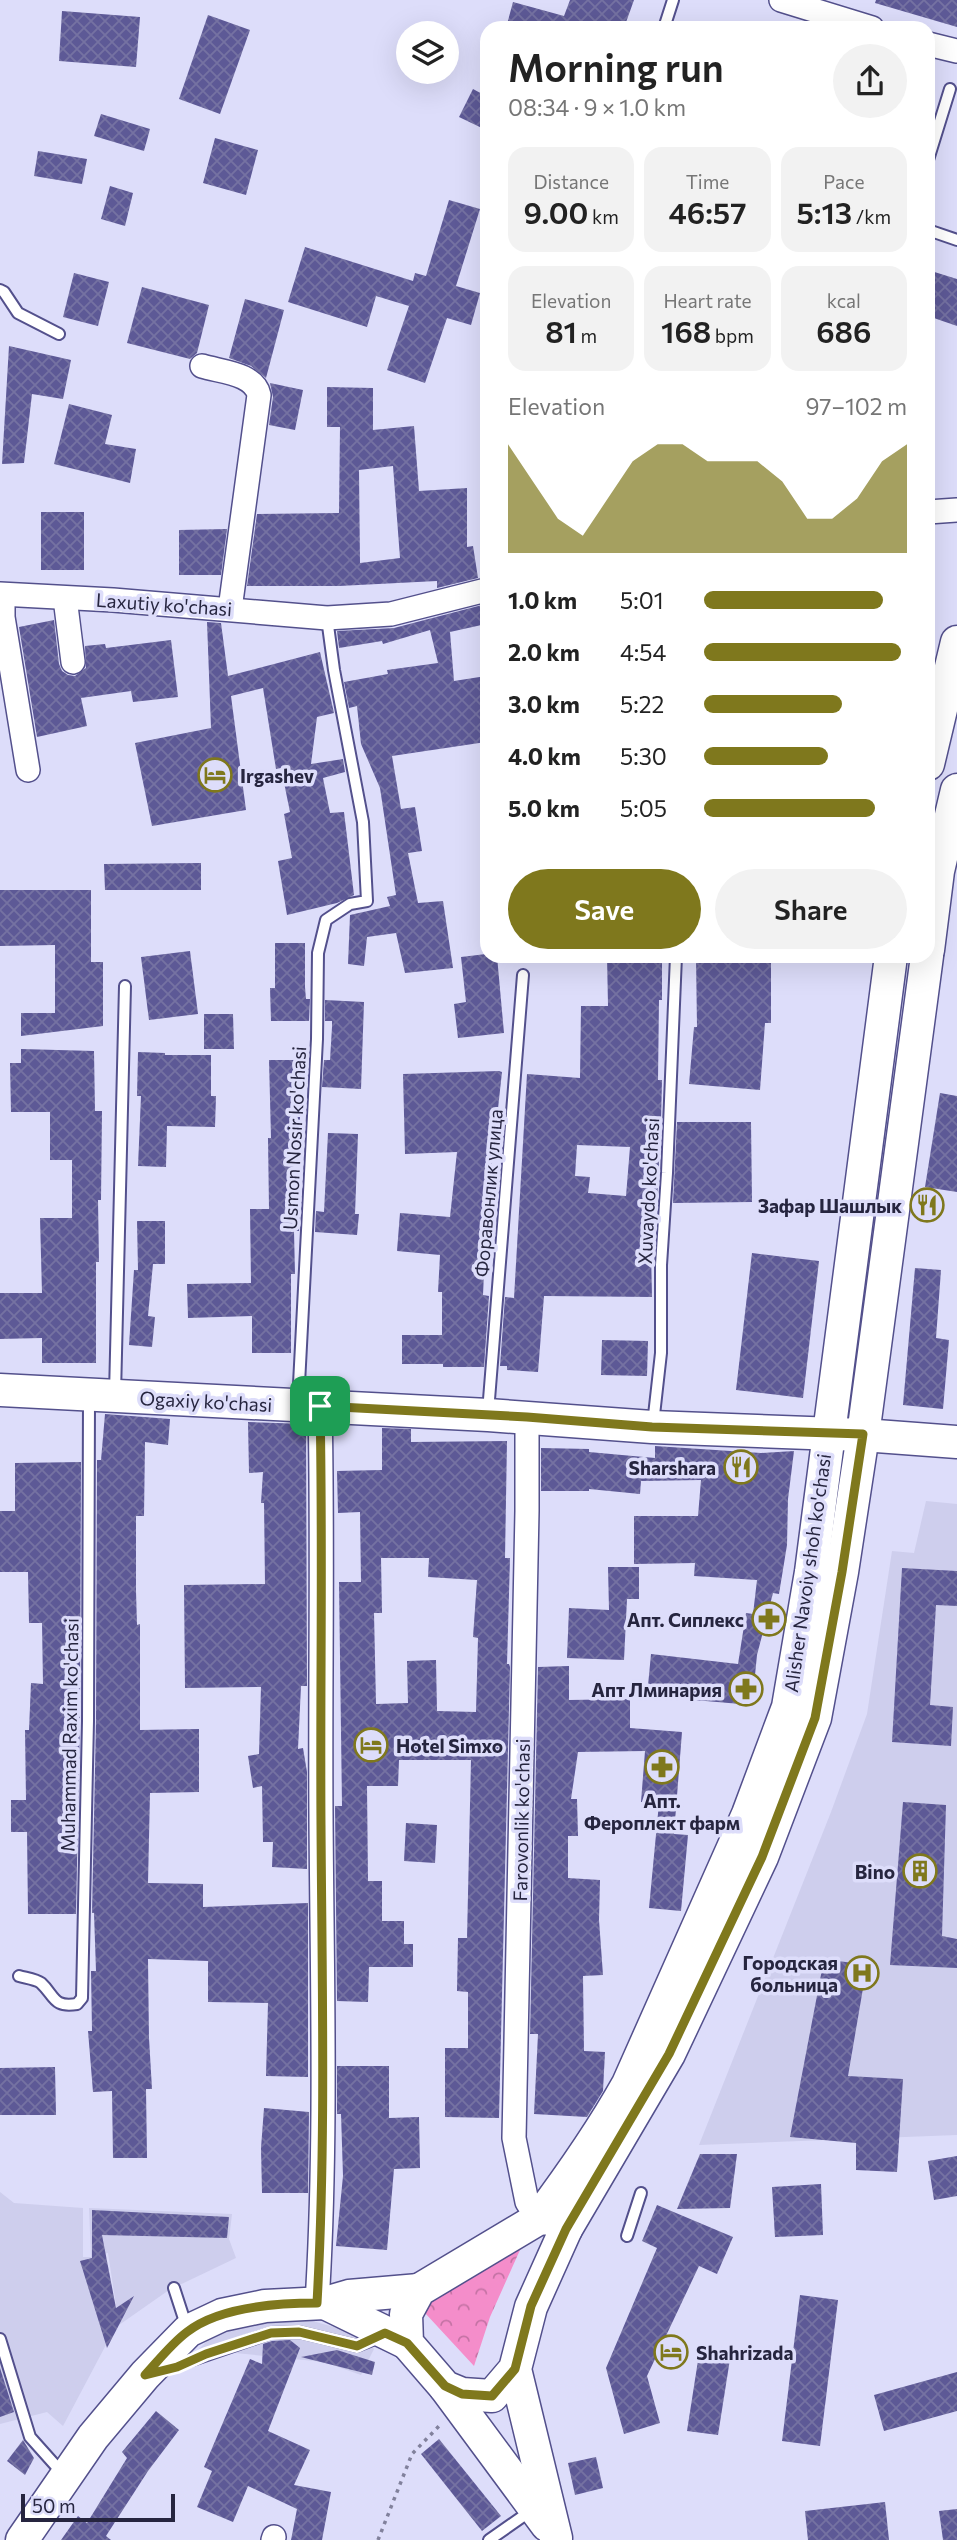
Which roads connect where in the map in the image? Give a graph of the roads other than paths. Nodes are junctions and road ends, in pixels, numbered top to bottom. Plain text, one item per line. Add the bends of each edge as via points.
1 (674, 0) edge
2 (781, 0) edge
3 (666, 21) edge
4 (849, 21) edge
5 (935, 46) edge
6 (957, 51) edge
7 (950, 89) dead end
8 (935, 137) edge
9 (935, 232) edge
10 (957, 240) edge
11 (0, 290) edge
12 (60, 334) dead end
13 (202, 366) dead end
14 (957, 510) edge
15 (935, 512) edge
16 (480, 592) edge
17 (1, 595) edge
18 (65, 598) junction
19 (230, 609) junction
20 (327, 618) junction
21 (957, 642) edge
22 (73, 662) dead end
23 (935, 735) edge
24 (28, 770) dead end
25 (957, 790) edge
26 (935, 895) edge
27 (676, 963) edge
28 (890, 963) edge
29 (926, 963) edge
30 (523, 975) dead end
31 (125, 986) dead end
32 (0, 1390) edge
33 (102, 1396) junction
34 (309, 1406) junction
35 (488, 1415) junction
36 (527, 1417) junction
37 (652, 1427) junction
38 (828, 1433) junction
39 (863, 1434) junction
40 (957, 1442) edge
41 (19, 1976) dead end
42 (641, 2193) dead end
43 (552, 2224) junction
44 (627, 2236) dead end
45 (174, 2288) dead end
46 (419, 2290) junction
47 (321, 2303) junction
48 (188, 2330) junction
49 (396, 2338) junction
50 (0, 2339) edge
51 (515, 2369) junction
52 (145, 2375) junction
53 (452, 2397) junction
54 (65, 2477) junction
55 (535, 2508) junction
56 (557, 2539) edge
57 (22, 2540) edge
58 (489, 2540) edge

1 - 3 lane
2 - 4 street
5 - 6 street
7 - 8 lane
9 - 10 lane
11 - 12 lane via 18,313
13 - 19 street via 247,379 260,395
14 - 15 street
16 - 20 street, Laxutiy ko'chasi via 391,614
17 - 18 street, Laxutiy ko'chasi
17 - 24 street
18 - 19 street, Laxutiy ko'chasi
18 - 22 street
19 - 20 street, Laxutiy ko'chasi
20 - 34 lane, Usmon Nosir ko'chasi via 363,822 367,901 350,904 326,920 318,953
21 - 23 main road
25 - 26 main road
27 - 37 lane, Xuvaydo ko'chasi via 661,1353
28 - 38 main road, Alisher Navoiy shoh ko'chasi
29 - 39 main road, Alisher Navoiy shoh ko'chasi
30 - 35 lane, Форавонлик улица
31 - 33 lane
32 - 33 main road, Ogaxiy ko'chasi
33 - 34 main road, Ogaxiy ko'chasi
33 - 41 lane, Muhammad Raxim ko'chasi via 82,1998 64,2006 39,1981
34 - 35 main road, Ogaxiy ko'chasi
34 - 47 street via 323,1543
35 - 36 main road, Ogaxiy ko'chasi
36 - 37 main road, Ogaxiy ko'chasi
36 - 43 street, Farovonlik ko'chasi via 514,2138 527,2202
37 - 38 main road, Ogaxiy ko'chasi
38 - 39 main road, Ogaxiy ko'chasi
38 - 43 main road, Alisher Navoiy shoh ko'chasi via 788,1707 757,1790 628,2084 574,2172
39 - 40 main road, Ogaxiy ko'chasi
39 - 43 main road, Alisher Navoiy shoh ko'chasi via 815,1718 762,1857 673,2062
42 - 44 lane
43 - 46 main road
43 - 51 main road
45 - 48 lane
46 - 47 main road
46 - 49 main road
47 - 48 main road via 265,2306 222,2315
47 - 49 main road
48 - 52 main road
49 - 52 lane via 357,2346 299,2332 271,2333
49 - 53 main road
50 - 54 lane via 30,2437
51 - 53 main road via 492,2396
51 - 56 main road
52 - 54 main road
53 - 55 main road
54 - 57 main road
55 - 56 main road
55 - 58 lane

